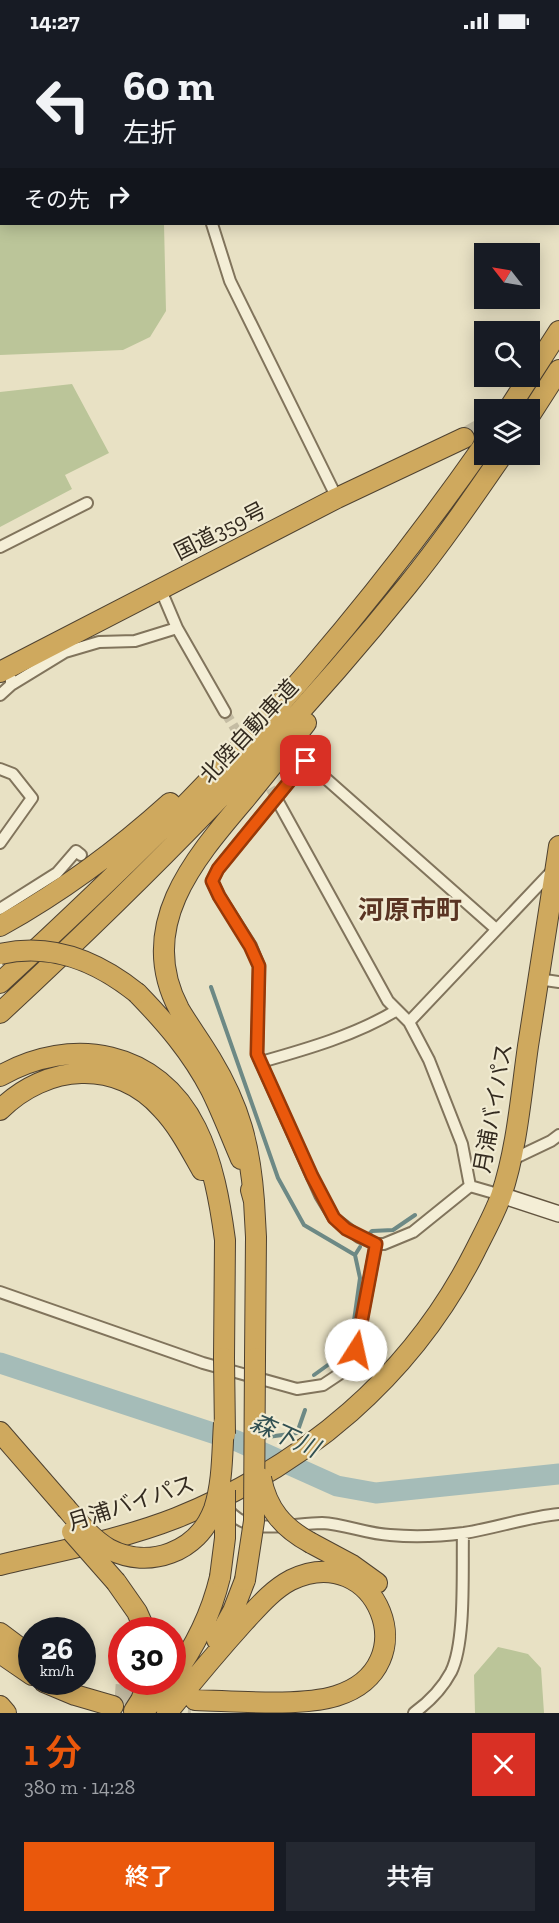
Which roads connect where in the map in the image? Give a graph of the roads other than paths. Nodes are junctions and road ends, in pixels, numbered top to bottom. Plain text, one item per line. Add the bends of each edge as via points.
1 (212, 225) edge
2 (559, 331) edge
3 (559, 370) edge
4 (515, 399) edge
5 (540, 399) edge
6 (464, 438) tunnel mouth
7 (474, 459) tunnel mouth
8 (495, 465) edge
9 (337, 498) junction
10 (87, 503) dead end
11 (0, 548) edge
12 (384, 582) junction
13 (407, 586) junction
14 (160, 588) junction
15 (177, 628) junction
16 (7, 674) edge
17 (0, 695) edge
18 (225, 712) tunnel mouth
19 (0, 769) edge
20 (276, 798) junction
21 (0, 843) edge
22 (559, 846) edge
23 (81, 855) dead end
24 (557, 865) edge
25 (0, 909) edge
26 (0, 926) edge
27 (496, 929) junction
28 (0, 954) edge
29 (538, 979) junction
30 (559, 982) edge
31 (0, 983) edge
32 (397, 1010) junction
33 (0, 1012) edge
34 (409, 1022) junction
35 (261, 1062) junction
36 (0, 1076) edge
37 (0, 1110) edge
38 (559, 1135) edge
39 (509, 1161) junction
40 (470, 1186) junction
41 (501, 1196) junction
42 (218, 1202) junction
43 (254, 1202) junction
44 (559, 1214) edge
45 (376, 1244) junction
46 (0, 1292) edge
47 (255, 1421) junction
48 (224, 1422) junction
49 (0, 1432) edge
50 (0, 1449) edge
51 (220, 1499) junction
52 (61, 1510) junction
53 (559, 1514) edge
54 (463, 1533) junction
55 (0, 1565) edge
56 (138, 1617) edge
57 (0, 1633) edge
58 (216, 1641) junction
59 (18, 1646) edge
60 (0, 1653) edge
61 (186, 1658) edge
62 (18, 1665) edge
63 (186, 1686) edge
64 (96, 1691) edge
65 (183, 1691) edge
66 (186, 1691) edge
67 (75, 1695) edge
68 (143, 1695) edge
69 (176, 1695) edge
70 (179, 1695) edge
71 (180, 1695) edge
72 (0, 1706) edge
73 (6, 1713) edge
74 (133, 1713) edge
75 (142, 1713) tunnel mouth
76 (161, 1713) edge
77 (167, 1713) edge
78 (414, 1713) edge

1 - 9 street via 230,281
2 - 4 highway
3 - 5 highway
6 - 9 highway, 国道359号
7 - 12 highway, 北陸自動車道
8 - 13 highway, 北陸自動車道
9 - 14 highway, 国道359号
10 - 11 street
12 - 26 highway via 254,723 168,805 86,871
12 - 31 highway, 北陸自動車道 via 311,669 186,804
13 - 33 highway, 北陸自動車道 via 244,774 93,926
13 - 43 highway via 324,701 202,850 180,887 167,922 164,957 171,990 239,1115 250,1157
14 - 15 street
14 - 16 highway, 国道359号
15 - 16 street via 135,641 99,642
15 - 18 street
16 - 17 street
19 - 21 street via 13,774 32,798
20 - 27 street via 306,761
20 - 32 street via 388,1001
20 - 35 street via 212,881 259,966 257,1054
22 - 24 highway, 月浦バイパス
23 - 25 street via 76,851 57,873
24 - 27 street
24 - 29 highway, 月浦バイパス
27 - 34 street
28 - 43 highway, bridge via 43,950 78,957 109,972 137,993 183,1046 211,1089 241,1159
29 - 30 street
29 - 39 highway, 月浦バイパス
32 - 34 street
32 - 35 street via 376,1023
34 - 40 street via 429,1060 462,1144
35 - 45 street via 334,1218 346,1229
36 - 42 highway via 47,1058 83,1053 121,1060 153,1076 178,1100 197,1129
37 - 42 highway via 33,1085 60,1075 91,1073 121,1079 162,1108
38 - 39 street
39 - 41 highway, 月浦バイパス
40 - 41 street
40 - 45 street via 413,1232
41 - 44 street
41 - 51 highway, 月浦バイパス, bridge via 444,1305 385,1379 313,1443
42 - 48 highway, bridge via 225,1240
43 - 47 highway, bridge
45 - 46 street via 350,1367 323,1385 297,1389 202,1363
47 - 58 highway, bridge via 254,1521 245,1580
47 - 66 highway, bridge via 266,1499 279,1521 298,1536 364,1572 382,1588 397,1620 395,1657 381,1680 356,1700 323,1710
48 - 52 highway, bridge via 220,1482 213,1510 200,1533 182,1548 146,1559 122,1554 100,1543
48 - 61 highway, bridge via 225,1538 220,1577 205,1625
49 - 52 highway
50 - 52 highway
51 - 54 street via 232,1516 255,1526 325,1523 390,1535
51 - 55 highway, 月浦バイパス via 173,1519
52 - 56 highway, bridge
53 - 54 street
54 - 78 street via 458,1649 441,1687
57 - 59 highway
58 - 63 highway
58 - 76 highway
60 - 62 highway
64 - 67 highway via 114,1700
65 - 65 highway via 305,1701 349,1691 372,1672 380,1659 386,1643 383,1615 368,1592 342,1576 317,1573 291,1580 253,1612
68 - 74 highway
69 - 75 highway
70 - 76 highway
71 - 77 highway
72 - 73 highway

